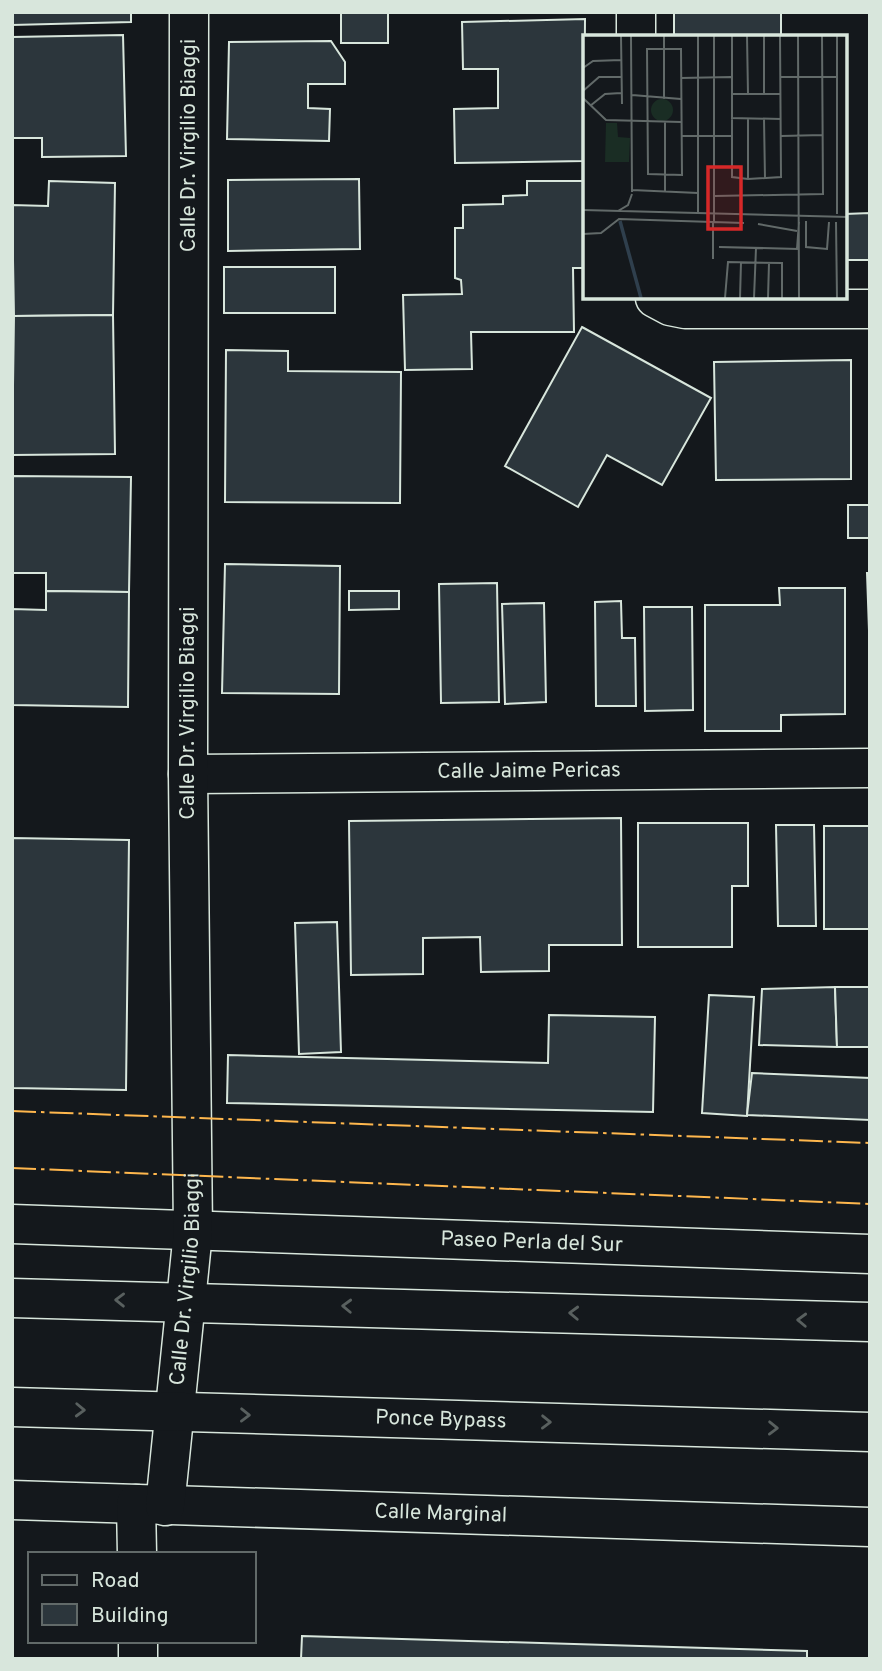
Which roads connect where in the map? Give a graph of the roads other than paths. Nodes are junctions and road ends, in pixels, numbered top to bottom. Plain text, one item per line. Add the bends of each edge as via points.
1 (189, 12) edge
2 (636, 12) edge
3 (636, 35) edge
4 (657, 299) edge
5 (870, 309) edge
6 (870, 768) edge
7 (188, 774) junction
8 (12, 1224) edge
9 (193, 1232) junction
10 (870, 1254) edge
11 (12, 1298) edge
12 (188, 1302) junction
13 (870, 1322) edge
14 (12, 1407) edge
15 (177, 1414) junction
16 (870, 1432) edge
17 (12, 1500) edge
18 (150, 1505) junction
19 (870, 1527) edge
20 (137, 1552) edge

1 - 7 main road, Calle Dr. Virgilio Biaggi
2 - 3 main road
4 - 5 main road via 685,309
6 - 7 main road, Calle Jaime Pericas
7 - 9 main road, Calle Dr. Virgilio Biaggi
8 - 9 main road, Paseo Perla del Sur
9 - 10 main road, Paseo Perla del Sur
9 - 12 main road, Calle Dr. Virgilio Biaggi
12 -> 11 main road
13 -> 12 main road
12 - 15 main road, Calle Dr. Virgilio Biaggi
14 -> 15 main road, Ponce Bypass
15 -> 16 main road, Ponce Bypass
15 - 18 main road, Calle Dr. Virgilio Biaggi
17 - 18 main road, Calle Marginal
18 - 19 main road, Calle Marginal
18 - 20 main road, Calle Dr. Virgilio Biaggi

